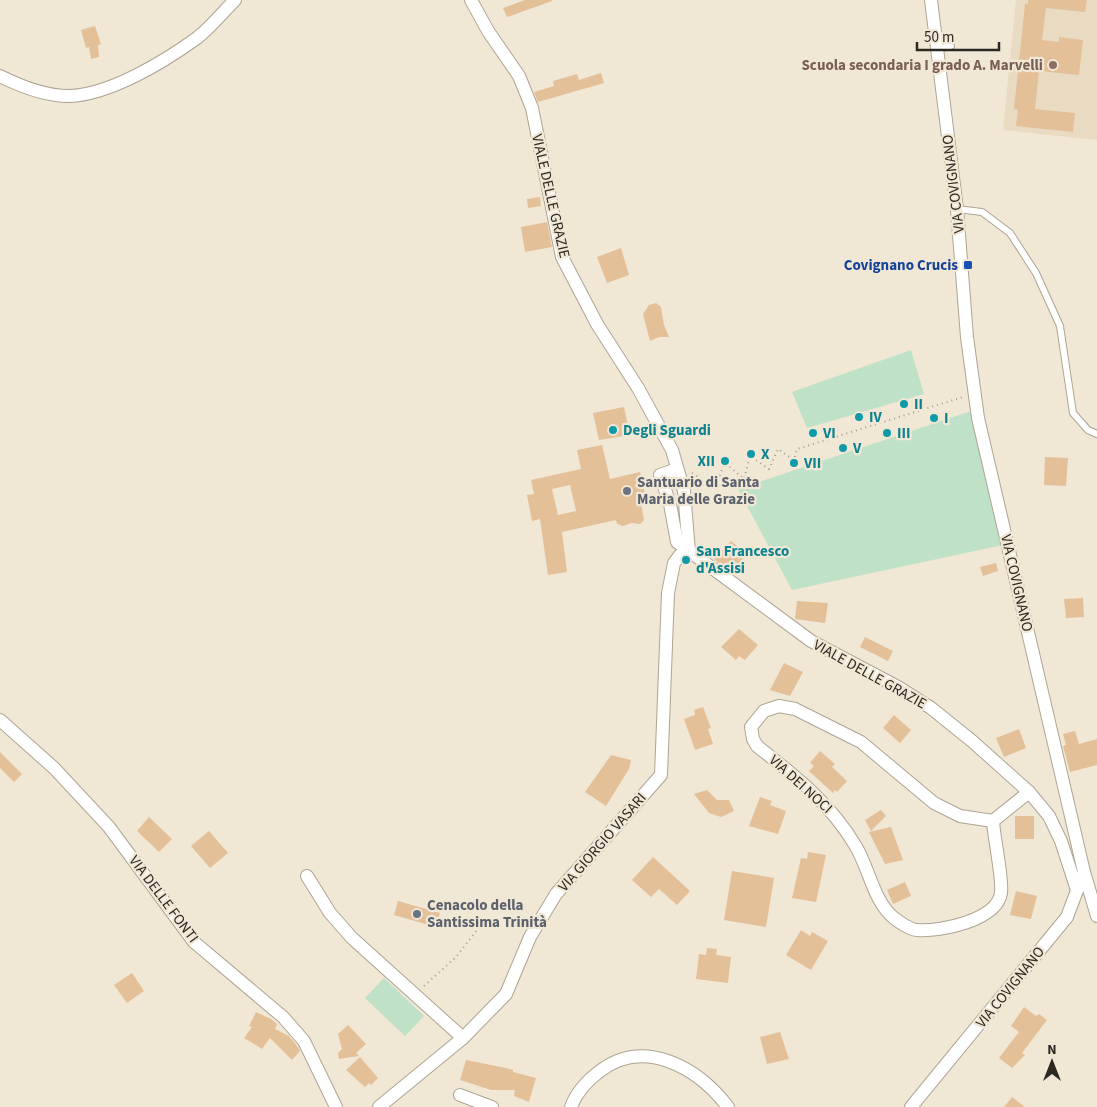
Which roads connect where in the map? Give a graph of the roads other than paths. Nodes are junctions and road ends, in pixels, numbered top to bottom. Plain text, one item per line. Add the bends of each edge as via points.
1 (235, 0) edge
2 (471, 0) edge
3 (931, 0) edge
4 (951, 46) dead end
5 (936, 49) junction
6 (0, 76) edge
7 (957, 209) junction
8 (1097, 434) edge
9 (678, 469) junction
10 (688, 552) junction
11 (0, 720) edge
12 (1029, 792) junction
13 (993, 821) junction
14 (307, 876) dead end
15 (1087, 887) edge
16 (1097, 916) edge
17 (463, 1038) junction
18 (460, 1095) dead end
19 (336, 1107) edge
20 (379, 1107) edge
21 (492, 1107) edge
22 (571, 1107) edge
23 (728, 1107) edge
24 (911, 1107) edge

1 - 6 street via 198,37 152,66 105,88 69,96 24,86
2 - 9 street, VIALE DELLE GRAZIE via 519,76 532,108 562,257 597,324 672,450
3 - 5 street, VIA COVIGNANO
4 - 5 lane
5 - 7 street, VIA COVIGNANO
7 - 8 lane via 982,212 1010,233 1036,273 1060,326 1073,413 1088,430
7 - 15 street, VIA COVIGNANO via 967,337 980,426
9 - 10 street, VIALE DELLE GRAZIE via 684,491
9 - 10 street, VIALE DELLE GRAZIE via 660,475 670,504 677,542
10 - 12 street, VIALE DELLE GRAZIE via 811,641 930,708
10 - 17 street, VIA GIORGIO VASARI via 674,562 668,593 661,775 556,894 530,937 506,994
11 - 19 street, VIA DELLE FONTI via 54,768 109,827 194,942 304,1041
12 - 13 street
12 - 15 street, VIALE DELLE GRAZIE via 1049,816
13 - 13 street, VIA DEI NOCI via 1001,893 995,908 974,920 915,930 893,918 881,902 856,847 838,817 810,788 757,746 751,727 764,711 779,706 795,709 861,742 934,803 960,816
14 - 17 street via 330,913 352,938
15 - 16 street
15 - 24 street, VIA COVIGNANO via 1067,917
17 - 20 street, VIA GIORGIO VASARI
18 - 21 street
22 - 23 street via 581,1090 607,1066 639,1055 664,1059 693,1073

